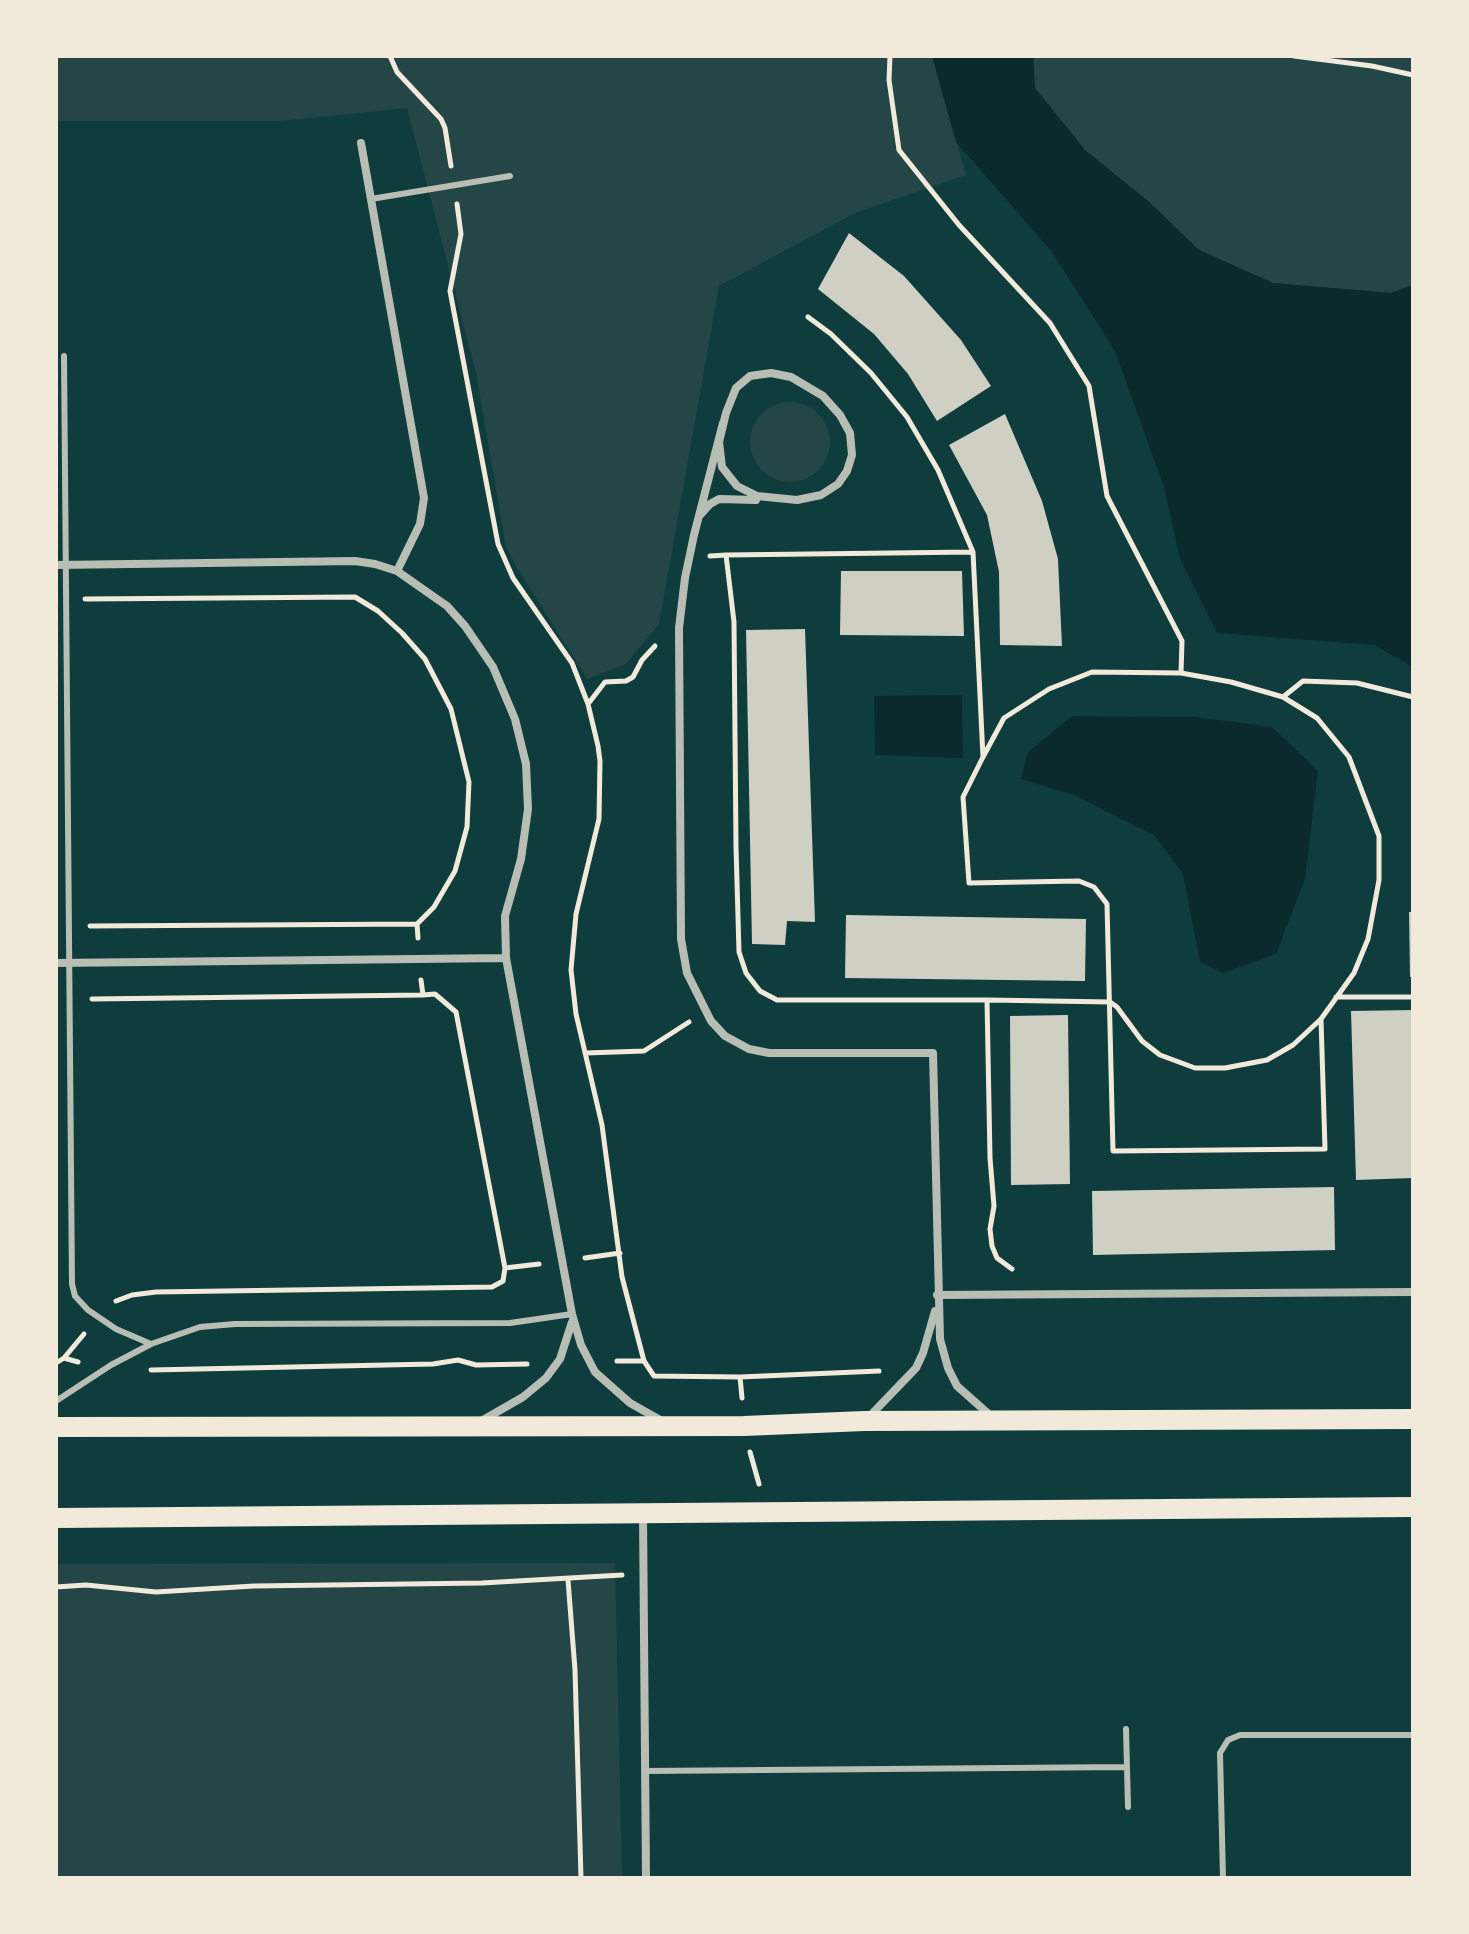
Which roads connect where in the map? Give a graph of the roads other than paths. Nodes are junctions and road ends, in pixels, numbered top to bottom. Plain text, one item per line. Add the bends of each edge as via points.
1 (361, 143) dead end
2 (510, 176) dead end
3 (371, 199) junction
4 (64, 356) dead end
5 (723, 423) junction
6 (778, 500) junction
7 (694, 535) junction
8 (61, 565) edge
9 (397, 571) junction
10 (506, 958) junction
11 (69, 962) junction
12 (56, 963) edge
13 (1413, 1292) edge
14 (937, 1295) junction
15 (572, 1314) junction
16 (151, 1344) junction
17 (56, 1401) edge
18 (1413, 1419) edge
19 (864, 1421) junction
20 (998, 1422) junction
21 (671, 1425) junction
22 (468, 1426) junction
23 (56, 1427) edge
24 (1413, 1507) edge
25 (643, 1513) junction
26 (56, 1518) edge
27 (1126, 1729) dead end
28 (1413, 1735) edge
29 (1126, 1767) junction
30 (645, 1771) junction
31 (1128, 1807) dead end
32 (646, 1878) edge
33 (1223, 1878) edge

1 - 3 street
2 - 3 lane
3 - 9 street via 424,498 420,524
4 - 8 lane
5 - 6 street via 720,456 728,477 749,494
5 - 6 street via 740,384 763,373 799,380 840,415 852,447 843,478 815,498
5 - 7 street
6 - 7 street via 719,499 701,514
7 - 14 street via 679,628 682,951 690,984 725,1036 742,1047 760,1052 933,1053
8 - 9 street via 355,561
8 - 11 lane via 66,600
9 - 10 street via 447,606 465,626 493,667 515,719 526,764 528,809 505,916
10 - 11 street
10 - 15 street
11 - 12 street
11 - 16 lane via 72,1284 75,1296 99,1318
13 - 14 street
14 - 19 street via 916,1368
14 - 20 street via 948,1368 957,1386
15 - 16 lane via 510,1323 218,1325
15 - 21 street via 587,1362 616,1393
15 - 22 street via 557,1363 532,1392
16 - 17 lane
18 - 20 main road
19 - 20 main road
19 - 21 main road
21 - 22 main road
22 - 23 main road
24 - 25 main road
25 - 26 main road
25 - 30 street
27 - 29 lane
28 - 33 lane via 1240,1735 1228,1740 1220,1753
29 - 30 lane
29 - 31 lane
30 - 32 street

